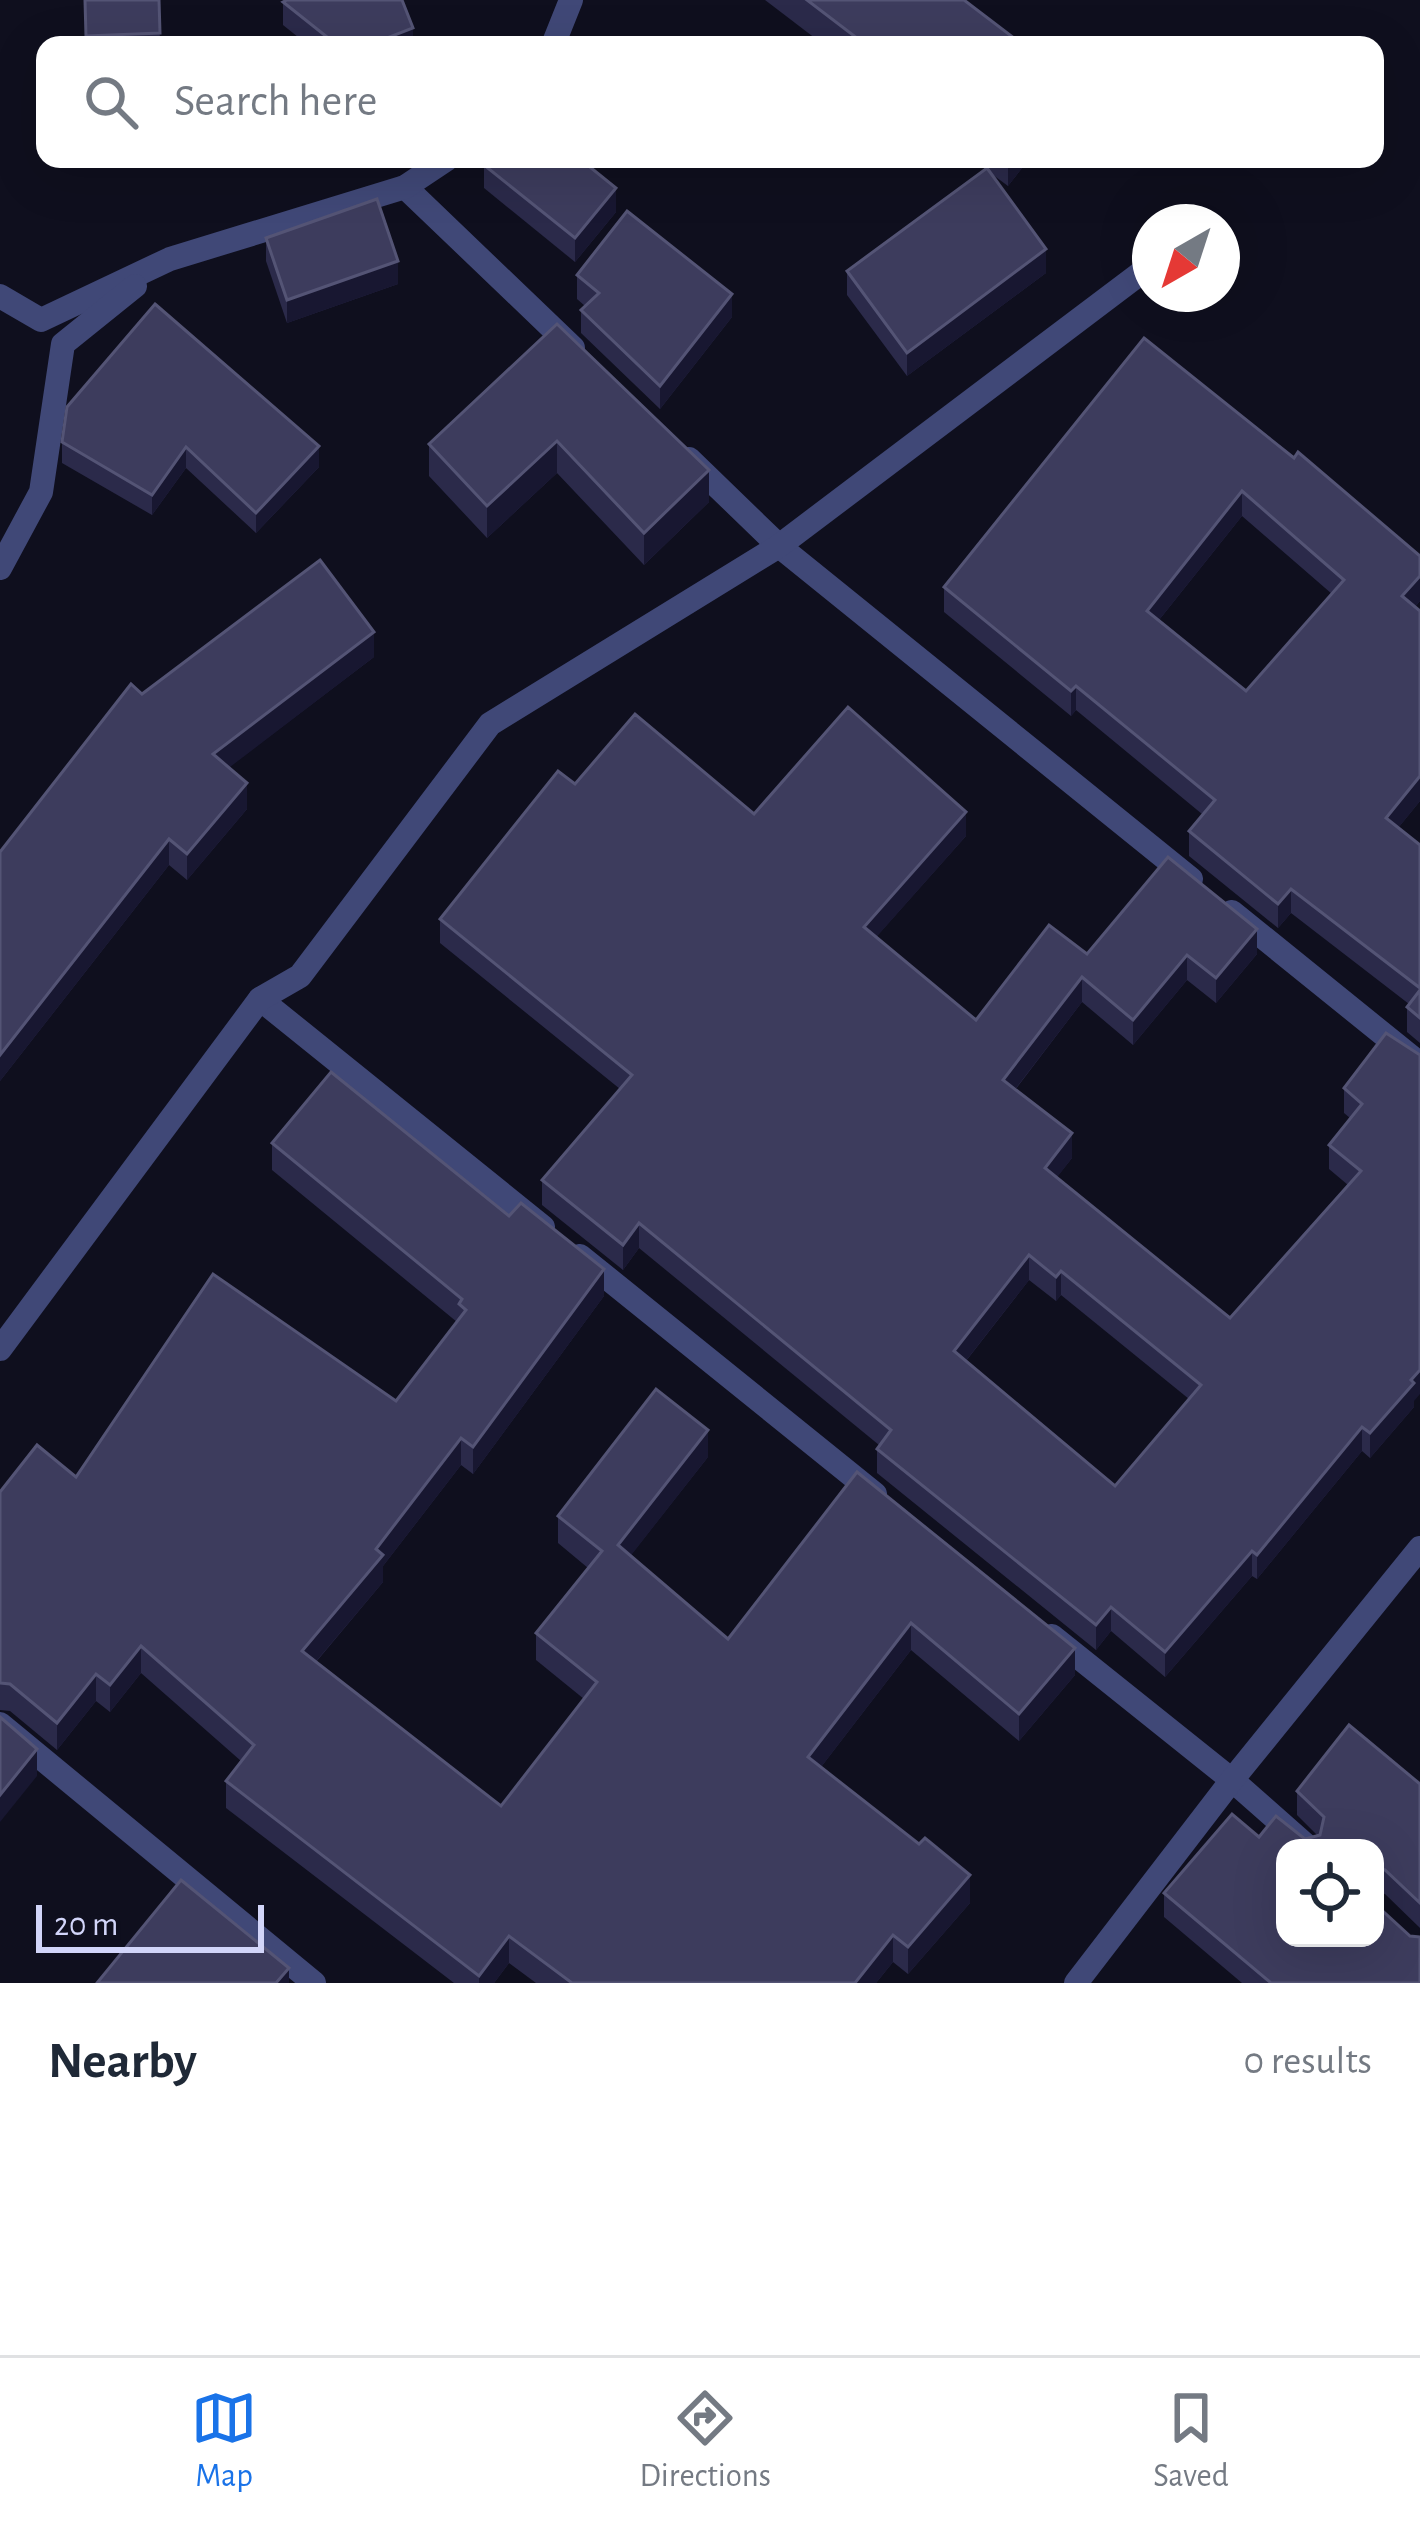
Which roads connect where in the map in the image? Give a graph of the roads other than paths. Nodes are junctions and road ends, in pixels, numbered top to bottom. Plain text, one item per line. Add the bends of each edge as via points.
1 (571, 0) edge
2 (557, 36) edge
3 (434, 168) edge
4 (405, 188) junction
5 (170, 259) junction
6 (1132, 280) edge
7 (0, 296) edge
8 (592, 367) edge
9 (677, 448) edge
10 (779, 546) junction
11 (0, 568) edge
12 (260, 999) junction
13 (1420, 1064) edge
14 (0, 1349) edge
15 (896, 1510) edge
16 (1420, 1548) edge
17 (1026, 1615) edge
18 (0, 1724) edge
19 (1232, 1780) junction
20 (1299, 1839) edge
21 (314, 1983) edge
22 (1076, 1983) edge

1 - 2 street
3 - 4 street
4 - 5 street
4 - 8 street
5 - 7 street via 41,320
5 - 11 street via 63,344 41,492
6 - 10 street
9 - 10 street
10 - 12 street via 490,724 300,976
10 - 13 street
12 - 14 street
12 - 15 street
16 - 19 street
17 - 19 street
18 - 21 street
19 - 20 street
19 - 22 street

